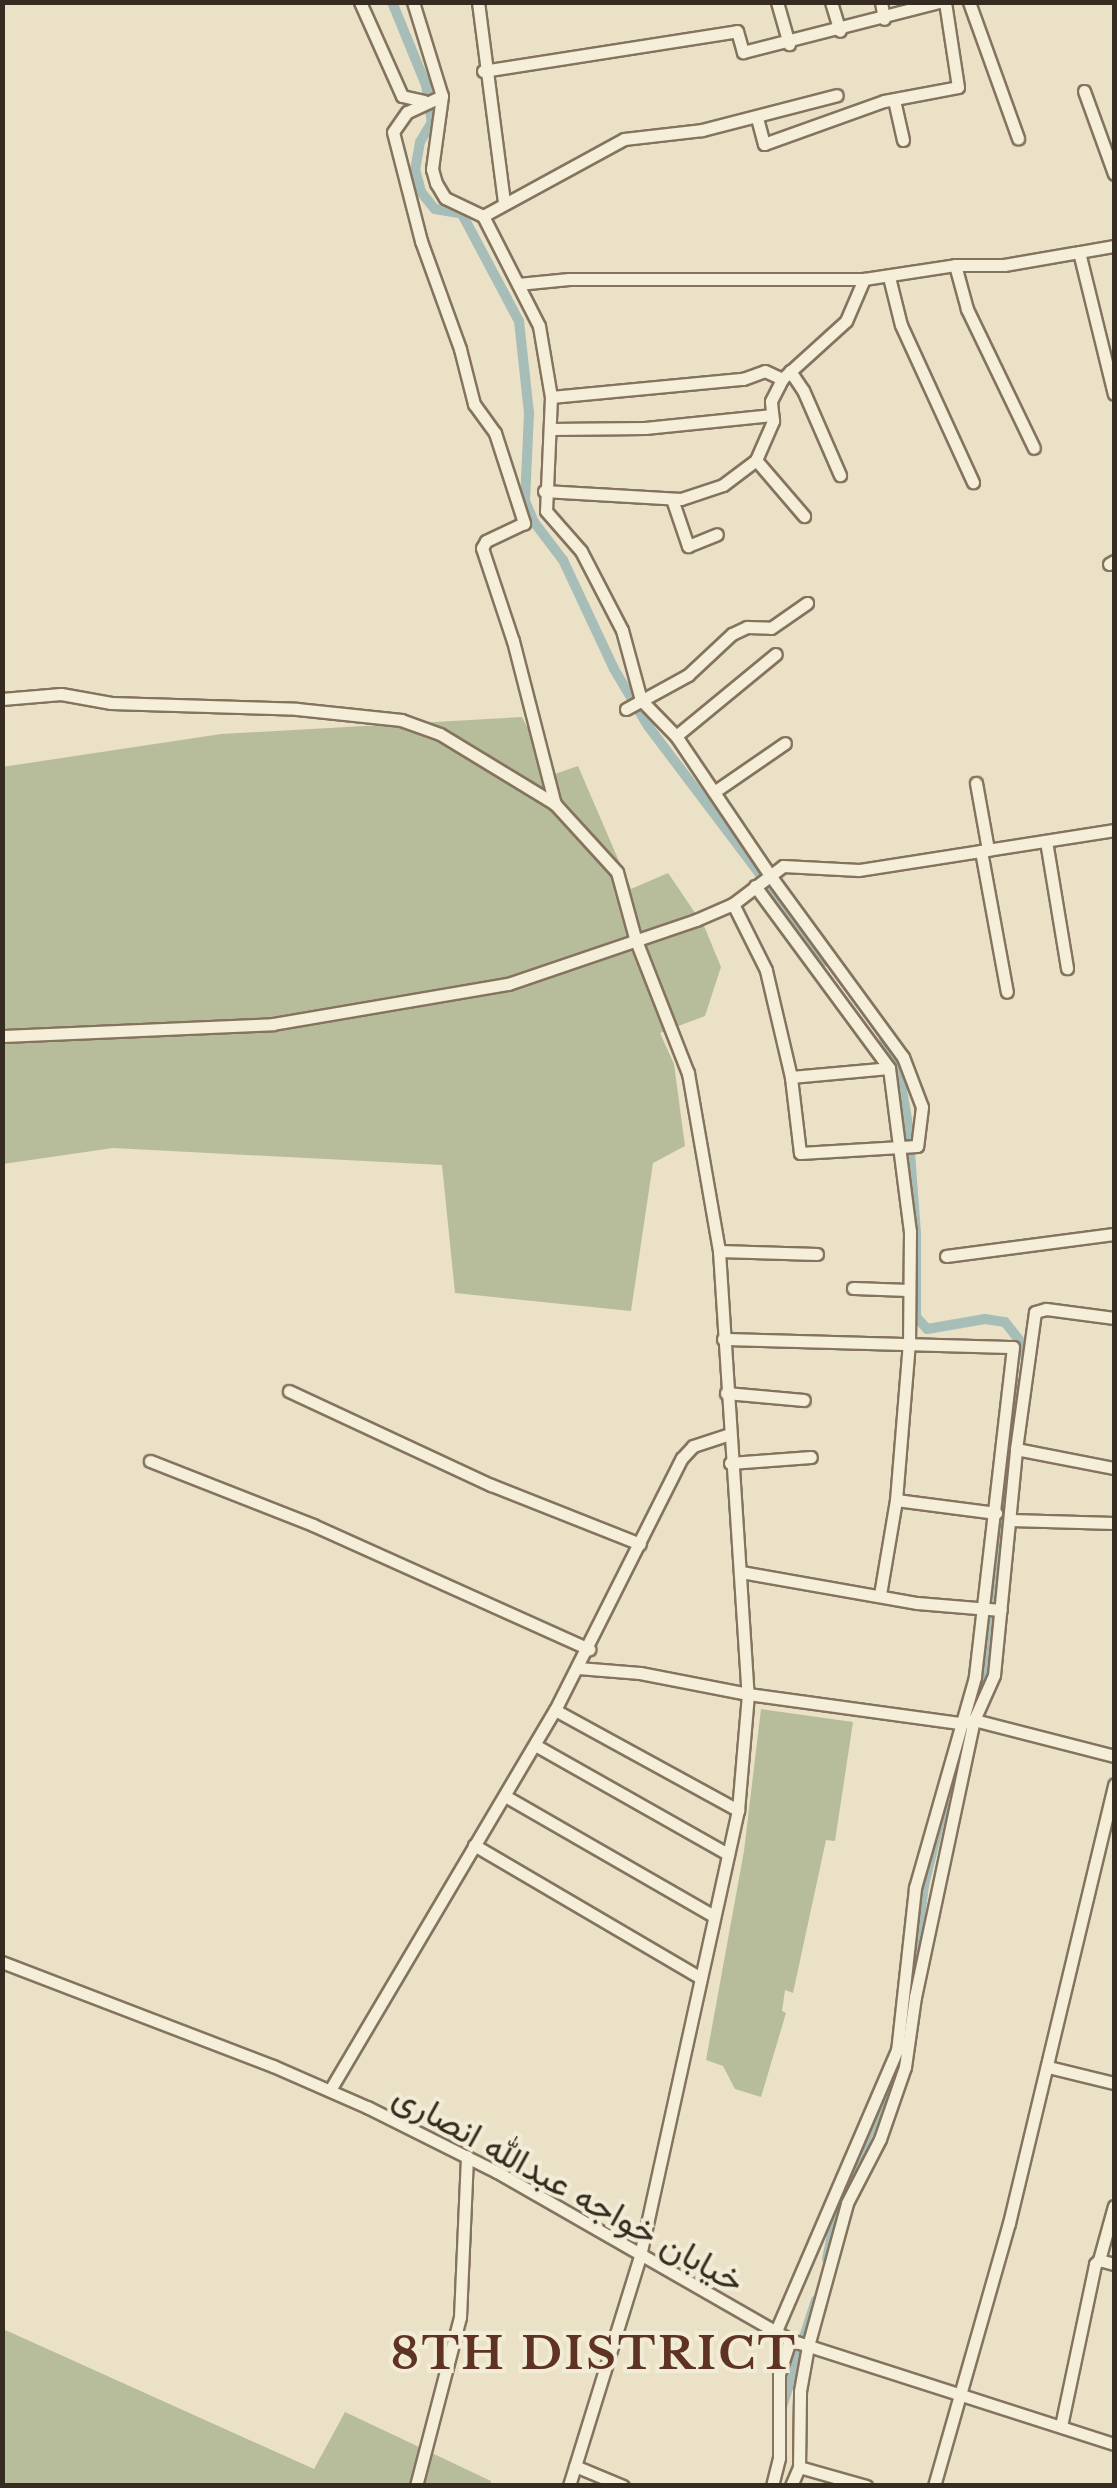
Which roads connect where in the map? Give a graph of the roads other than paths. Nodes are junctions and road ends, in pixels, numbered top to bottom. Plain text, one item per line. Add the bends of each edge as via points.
1 (360, 2) edge
2 (413, 2) edge
3 (478, 2) edge
4 (777, 2) edge
5 (831, 2) edge
6 (881, 2) edge
7 (942, 2) edge
8 (969, 2) edge
9 (884, 18) junction
10 (840, 31) junction
11 (788, 44) junction
12 (484, 71) junction
13 (1084, 91) dead end
14 (838, 95) dead end
15 (442, 96) junction
16 (894, 100) junction
17 (422, 101) junction
18 (758, 118) junction
19 (1018, 138) dead end
20 (903, 140) dead end
21 (1114, 174) edge
22 (504, 202) junction
23 (482, 216) junction
24 (1114, 246) edge
25 (1078, 252) junction
26 (955, 265) junction
27 (889, 277) junction
28 (864, 279) junction
29 (518, 284) junction
30 (786, 376) junction
31 (1114, 390) edge
32 (552, 397) junction
33 (772, 415) junction
34 (551, 429) junction
35 (1034, 448) dead end
36 (756, 460) junction
37 (840, 475) dead end
38 (972, 482) dead end
39 (544, 491) junction
40 (672, 498) junction
41 (546, 511) junction
42 (804, 516) dead end
43 (524, 523) junction
44 (717, 534) dead end
45 (807, 603) dead end
46 (776, 654) dead end
47 (2, 699) edge
48 (641, 700) junction
49 (626, 709) dead end
50 (676, 736) junction
51 (785, 743) dead end
52 (976, 783) dead end
53 (714, 792) junction
54 (555, 804) junction
55 (1114, 830) edge
56 (1046, 840) junction
57 (984, 850) junction
58 (769, 874) junction
59 (756, 886) junction
60 (733, 904) junction
61 (635, 938) junction
62 (1067, 968) dead end
63 (1007, 992) dead end
64 (2, 1036) edge
65 (889, 1068) junction
66 (791, 1077) junction
67 (899, 1150) junction
68 (1114, 1234) edge
69 (719, 1252) junction
70 (817, 1254) dead end
71 (946, 1256) dead end
72 (852, 1288) dead end
73 (909, 1290) junction
74 (1114, 1318) edge
75 (723, 1339) junction
76 (909, 1342) junction
77 (1013, 1347) junction
78 (1033, 1350) junction
79 (289, 1391) dead end
80 (726, 1393) junction
81 (804, 1400) dead end
82 (729, 1434) junction
83 (1016, 1449) junction
84 (811, 1457) dead end
85 (150, 1461) dead end
86 (730, 1463) junction
87 (1114, 1468) edge
88 (896, 1500) junction
89 (992, 1512) junction
90 (1011, 1518) junction
91 (1114, 1523) edge
92 (640, 1544) junction
93 (741, 1572) junction
94 (880, 1596) junction
95 (1001, 1610) junction
96 (980, 1612) junction
97 (590, 1648) junction
98 (578, 1668) junction
99 (748, 1694) junction
100 (555, 1710) junction
101 (974, 1720) junction
102 (960, 1723) junction
103 (535, 1745) junction
104 (1114, 1756) edge
105 (1114, 1784) edge
106 (505, 1796) junction
107 (738, 1810) junction
108 (474, 1845) junction
109 (728, 1854) junction
110 (714, 1916) junction
111 (2, 1962) edge
112 (701, 1978) junction
113 (1048, 2067) junction
114 (1114, 2083) edge
115 (330, 2090) junction
116 (466, 2156) junction
117 (1114, 2206) edge
118 (642, 2253) junction
119 (1099, 2260) junction
120 (1114, 2264) edge
121 (775, 2333) junction
122 (790, 2340) junction
123 (808, 2346) junction
124 (960, 2392) junction
125 (1061, 2426) junction
126 (1114, 2444) edge
127 (575, 2466) junction
128 (799, 2467) junction
129 (416, 2486) edge
130 (569, 2486) edge
131 (623, 2486) edge
132 (772, 2486) edge
133 (790, 2486) edge
134 (866, 2486) edge
135 (934, 2486) edge

1 - 17 street via 402,96
2 - 15 street
3 - 12 street
4 - 11 street
5 - 10 street
6 - 9 street
7 - 9 street
7 - 16 street via 958,87
8 - 19 street
9 - 10 street
10 - 11 street
11 - 12 street via 744,52 737,31
12 - 22 street
13 - 21 street
14 - 18 street
15 - 17 street
15 - 23 street via 436,183 444,198
16 - 18 street via 764,144
16 - 20 street
17 - 43 street via 394,132 474,404 495,433
18 - 22 street via 624,139
22 - 23 street
23 - 29 street
24 - 25 street
25 - 26 street via 1004,265
25 - 31 street
26 - 27 street
26 - 35 street via 968,308
27 - 28 street
27 - 38 street via 908,340
28 - 29 street
28 - 30 street via 846,321
29 - 32 street via 539,326
30 - 32 street via 765,371 742,379
30 - 33 street via 770,401
30 - 37 street via 803,390
32 - 34 street
33 - 34 street
33 - 36 street
34 - 39 street
36 - 40 street via 723,484
36 - 42 street
39 - 40 street
39 - 41 street
40 - 44 street via 688,546
41 - 43 street
41 - 48 street via 581,550 622,630
43 - 54 street via 482,548
45 - 48 street via 771,628 732,634 688,676
46 - 50 street
47 - 54 street via 62,694 111,703 401,720 440,734
48 - 49 street
48 - 50 street
50 - 53 street
51 - 53 street
52 - 57 street
53 - 58 street
54 - 61 street via 616,872
55 - 56 street
56 - 57 street
56 - 62 street
57 - 58 street via 859,870 782,866
57 - 63 street
58 - 59 street
58 - 67 street via 902,1056 922,1107 918,1146
59 - 60 street
59 - 65 street
60 - 61 street
60 - 66 street via 766,970
61 - 64 street via 508,984 272,1024
61 - 69 street via 688,1073
65 - 66 street
65 - 67 street
66 - 67 street via 800,1153
67 - 73 street via 910,1232
68 - 71 street
69 - 70 street
69 - 75 street
72 - 73 street
73 - 76 street
74 - 78 street via 1036,1312
75 - 76 street
75 - 80 street
76 - 77 street
76 - 88 street
77 - 78 street
77 - 89 street
78 - 83 street
79 - 92 street via 492,1485
80 - 81 street
80 - 82 street
82 - 86 street
82 - 92 street via 693,1446 682,1458
83 - 87 street
83 - 90 street
84 - 86 street
85 - 97 street via 313,1524
86 - 93 street
88 - 89 street
88 - 94 street
89 - 90 street
89 - 96 street
90 - 91 street
90 - 95 street
92 - 97 street
93 - 94 street
93 - 99 street
94 - 96 street
95 - 96 street
95 - 101 street via 994,1674
96 - 102 street via 975,1678
97 - 98 street
98 - 99 street
98 - 100 street
99 - 102 street
99 - 107 street
100 - 103 street
100 - 107 street
101 - 102 street
101 - 104 street
101 - 123 street via 905,2067 880,2139 847,2204
102 - 121 street via 915,1888 897,2050
103 - 106 street
103 - 109 street
105 - 113 street
106 - 108 street
106 - 110 street
107 - 109 street
108 - 112 street
108 - 115 street
109 - 110 street
110 - 112 street
111 - 115 street, خیابان خواجه عبدالله انصاری
112 - 118 street
113 - 114 street
113 - 124 street
115 - 116 street, خیابان خواجه عبدالله انصاری
116 - 118 street, خیابان خواجه عبدالله انصاری
116 - 129 street via 460,2318
117 - 119 street
118 - 121 street, خیابان خواجه عبدالله انصاری
118 - 127 street
119 - 120 street
119 - 125 street
121 - 122 street, خیابان خواجه عبدالله انصاری
122 - 123 street, خیابان خواجه عبدالله انصاری
122 - 132 street via 779,2374 779,2458
123 - 124 street, خیابان خواجه عبدالله انصاری
123 - 128 street
124 - 125 street, خیابان خواجه عبدالله انصاری
124 - 135 street
125 - 126 street, خیابان خواجه عبدالله انصاری
127 - 130 street
127 - 131 street
128 - 133 street
128 - 134 street

